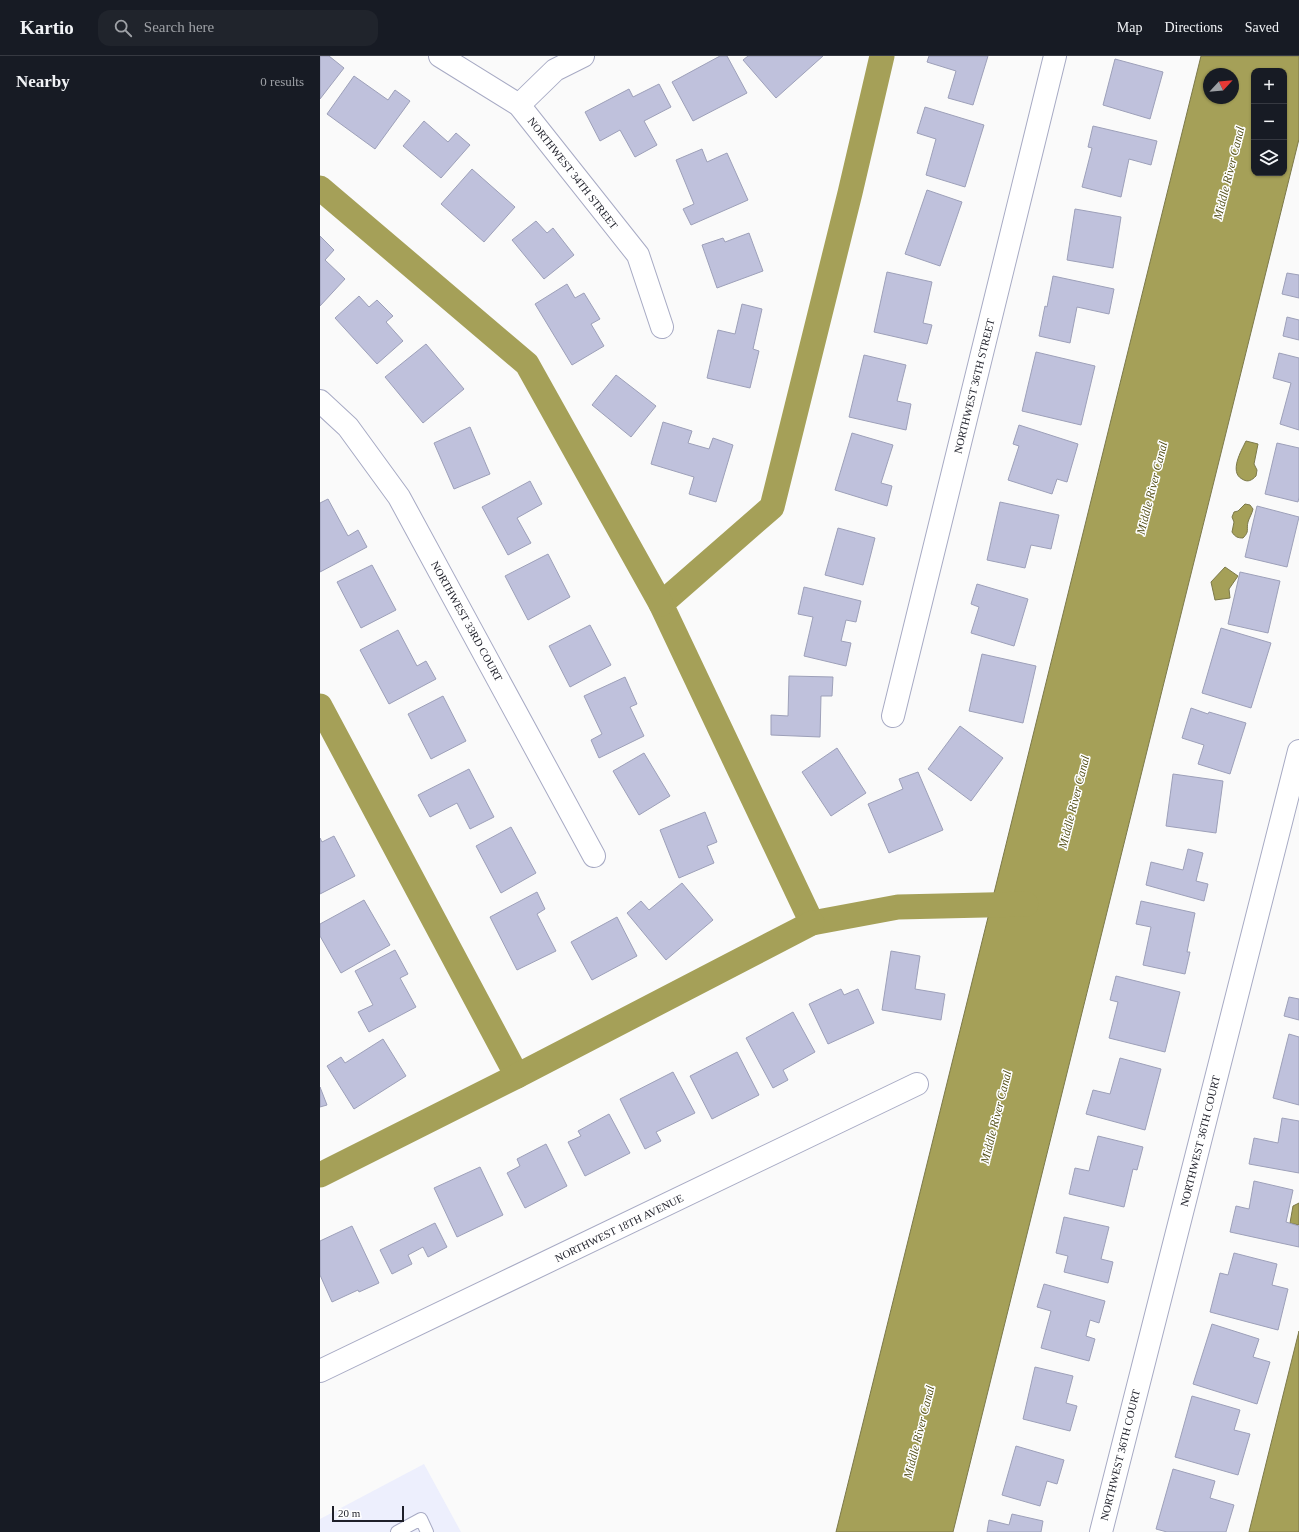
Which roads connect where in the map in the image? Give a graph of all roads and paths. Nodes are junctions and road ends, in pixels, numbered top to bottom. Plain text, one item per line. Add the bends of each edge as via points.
1 (440, 56) edge
2 (583, 56) edge
3 (1055, 56) edge
4 (519, 105) junction
5 (662, 327) dead end
6 (320, 401) edge
7 (893, 716) dead end
8 (1299, 751) edge
9 (594, 856) dead end
10 (917, 1084) dead end
11 (320, 1371) edge
12 (397, 1532) edge
13 (428, 1532) edge
14 (1101, 1532) edge

1 - 4 street, NORTHWEST 34TH STREET
2 - 4 street via 555,70
3 - 7 street, NORTHWEST 36TH STREET
4 - 5 street, NORTHWEST 34TH STREET via 638,255
6 - 9 street, NORTHWEST 33RD COURT via 348,427 399,497
8 - 14 street, NORTHWEST 36TH COURT
10 - 11 street, NORTHWEST 18TH AVENUE
12 - 13 lane via 421,1520

